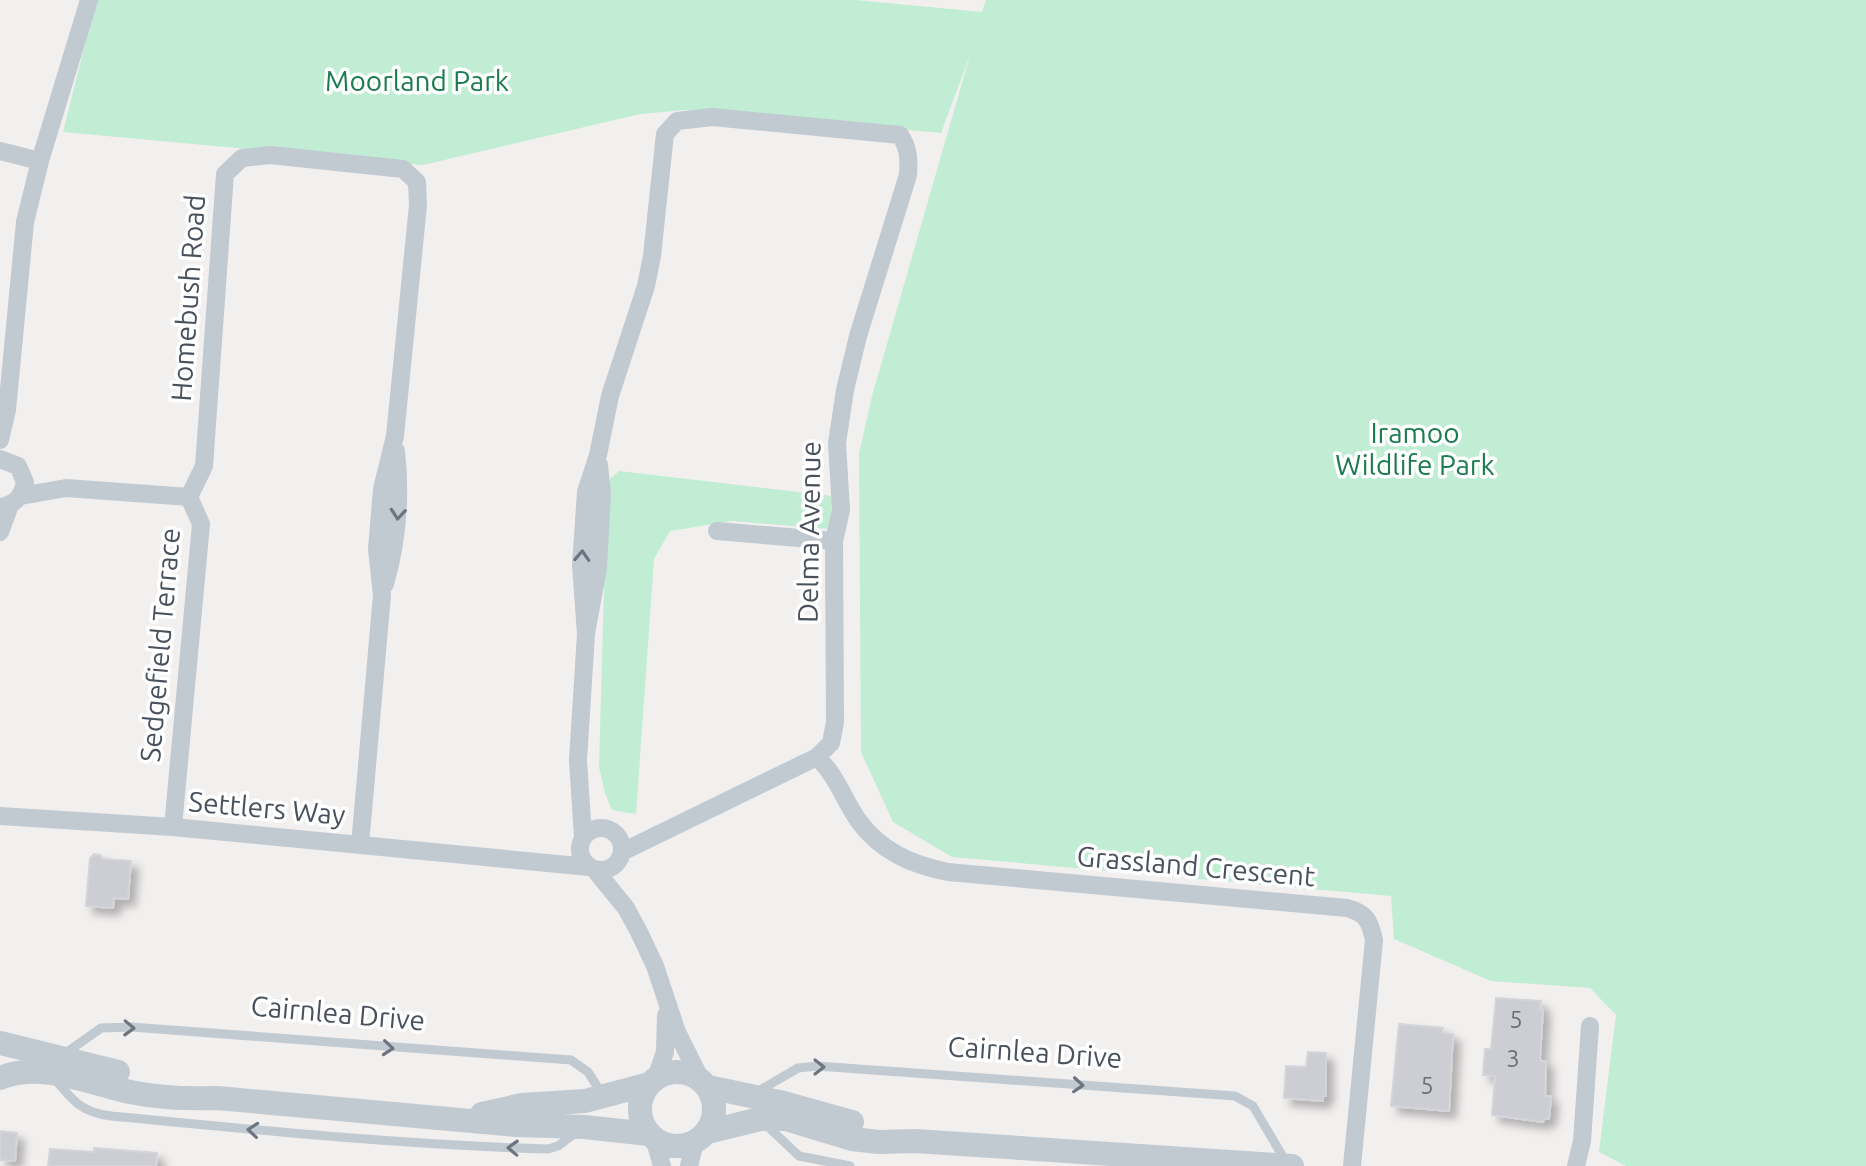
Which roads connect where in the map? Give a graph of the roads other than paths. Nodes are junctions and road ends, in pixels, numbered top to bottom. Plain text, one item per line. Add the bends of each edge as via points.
1 (78, 0) edge
2 (89, 0) edge
3 (79, 30) junction
4 (0, 151) edge
5 (40, 161) junction
6 (6, 348) edge
7 (7, 410) junction
8 (0, 440) edge
9 (12, 465) edge
10 (66, 488) junction
11 (189, 497) junction
12 (10, 503) edge
13 (717, 531) dead end
14 (0, 532) edge
15 (834, 541) junction
16 (817, 757) junction
17 (579, 784) junction
18 (0, 816) edge
19 (173, 827) junction
20 (669, 828) junction
21 (611, 831) junction
22 (581, 841) junction
23 (360, 845) junction
24 (620, 857) junction
25 (529, 860) junction
26 (592, 868) junction
27 (626, 908) junction
28 (665, 1000) junction
29 (1590, 1026) dead end
30 (0, 1043) edge
31 (55, 1065) junction
32 (0, 1078) edge
33 (652, 1081) junction
34 (705, 1083) junction
35 (604, 1096) junction
36 (749, 1097) junction
37 (461, 1118) junction
38 (760, 1119) junction
39 (584, 1127) junction
40 (652, 1136) junction
41 (701, 1137) junction
42 (915, 1141) junction
43 (1136, 1161) edge
44 (1178, 1162) edge
45 (662, 1166) edge
46 (689, 1166) edge
47 (850, 1166) edge
48 (1290, 1166) edge
49 (1352, 1166) edge
50 (1575, 1166) edge

1 - 3 street
2 - 3 street
3 - 5 street
4 - 5 street
5 - 6 street
6 - 7 street
7 - 8 street
7 - 9 street
9 - 10 street, Sedgefield Terrace
9 - 12 street via 25,482
10 - 11 street, Sedgefield Terrace
10 - 12 street, Sedgefield Terrace
11 - 19 street, Sedgefield Terrace via 201,524
11 - 23 street, Homebush Road via 204,466 225,174 242,158 270,155 403,169 417,182 418,205 395,436 400,491 394,551 382,595
12 - 14 street
13 - 15 street
15 - 16 street, Delma Avenue via 834,737
15 - 17 street, Delma Avenue via 841,510 837,443 845,390 908,175 907,147 893,133 727,119 677,121 665,134 646,286 610,396 598,455 598,568 586,634
16 - 20 street
16 - 49 street, Grassland Crescent via 875,840 920,867 1362,912 1374,940
17 - 21 street via 593,812
17 - 22 street
18 - 19 street, Settlers Way
19 - 23 street, Settlers Way
20 - 21 street
20 - 24 street
21 - 22 street via 593,829
21 - 24 street via 622,846
22 - 25 street, Settlers Way
22 - 26 street via 581,857
23 - 25 street, Settlers Way
24 - 26 street via 608,869
24 - 27 street
25 - 26 street, Settlers Way
26 - 27 street
27 - 28 street via 655,966
28 - 33 street via 665,1052
28 - 34 street
29 - 50 street via 1582,1141
30 - 31 street
31 - 32 street
31 -> 35 lane, Cairnlea Drive via 101,1028 131,1027 571,1060 588,1072
31 - 37 street via 168,1098
39 -> 31 lane via 548,1149 332,1137 111,1116 81,1108
33 - 34 street via 679,1071
33 - 35 street
33 - 40 street via 643,1093 640,1114
34 - 36 street, Cairnlea Drive
34 - 41 street via 715,1110
35 - 37 street
36 - 42 street, Cairnlea Drive
36 -> 48 lane, Cairnlea Drive via 798,1068 817,1066 1235,1096 1253,1106
37 - 39 street
38 - 41 street, Cairnlea Drive
38 - 42 street, Cairnlea Drive via 786,1119 852,1139
38 - 47 lane via 799,1156
39 - 40 street
40 - 41 street via 674,1146
40 - 45 street
41 - 46 street
42 - 43 street, Cairnlea Drive
43 - 44 street, Cairnlea Drive
44 - 48 street, Cairnlea Drive

